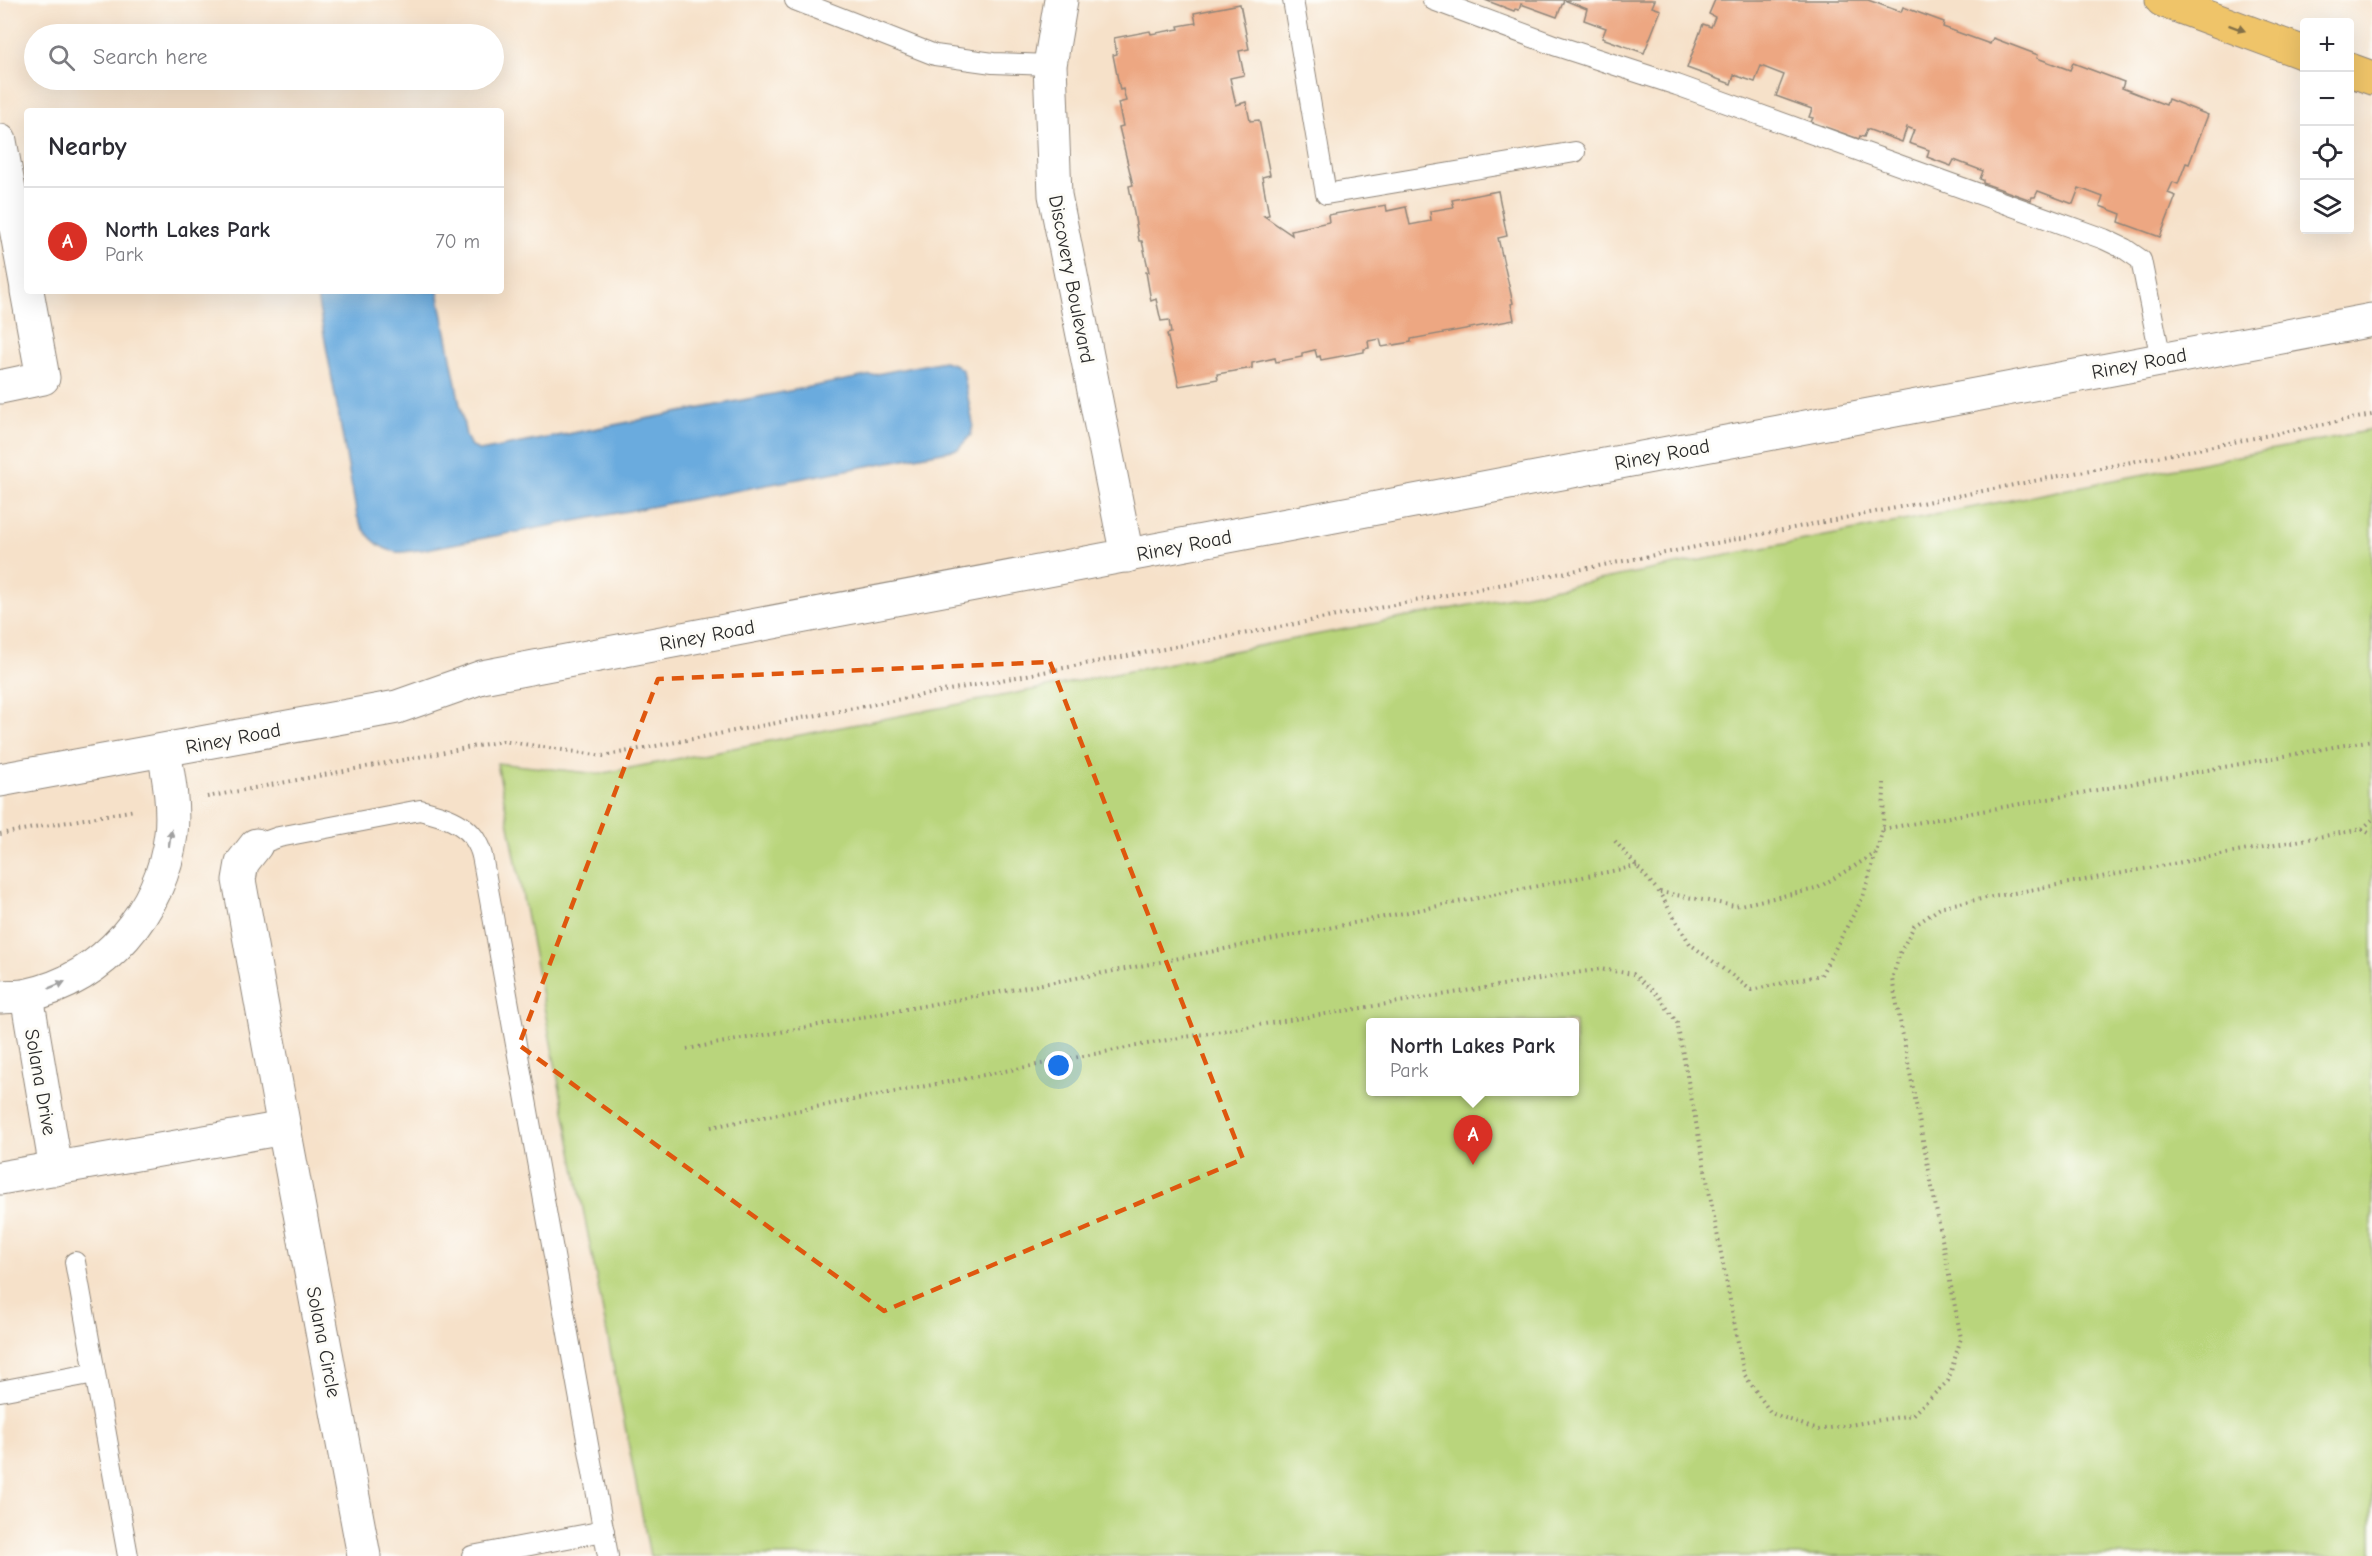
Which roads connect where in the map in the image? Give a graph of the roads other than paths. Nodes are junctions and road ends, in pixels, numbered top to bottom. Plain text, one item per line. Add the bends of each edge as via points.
1 (795, 0) edge
2 (1061, 0) edge
3 (1293, 0) edge
4 (1433, 0) edge
5 (2163, 0) edge
6 (2300, 51) edge
7 (1050, 65) junction
8 (2354, 71) edge
9 (2372, 78) edge
10 (0, 141) edge
11 (1575, 152) dead end
12 (24, 273) edge
13 (28, 294) edge
14 (2372, 320) edge
15 (2161, 359) junction
16 (0, 387) edge
17 (1127, 556) junction
18 (164, 751) junction
19 (0, 780) edge
20 (256, 845) joint
21 (13, 996) edge
22 (284, 1128) junction
23 (56, 1169) junction
24 (0, 1178) edge
25 (75, 1262) dead end
26 (95, 1373) junction
27 (0, 1391) edge
28 (604, 1531) junction
29 (129, 1556) edge
30 (364, 1556) edge
31 (472, 1556) edge
32 (608, 1556) edge

1 - 7 lane via 935,55
2 - 7 street, Discovery Boulevard
3 - 11 lane via 1326,194
4 - 15 lane via 2125,249 2141,260
5 -> 6 main road
7 - 17 street, Discovery Boulevard via 1054,195
8 - 9 main road
10 - 12 street
13 - 16 street via 43,378
14 - 15 street, Riney Road
15 - 17 street, Riney Road
17 - 18 street, Riney Road via 482,677 397,707
18 - 19 street, Riney Road
21 -> 18 street, Solana Drive via 60,984 90,969 117,947 140,918 156,892 171,834 172,803
20 - 22 street, Solana Circle via 242,863 239,880
20 - 28 lane via 279,837 420,810 460,824 477,841
21 - 23 street, Solana Drive
22 - 23 street
22 - 30 street, Solana Circle
23 - 24 street
25 - 26 lane
26 - 27 lane
26 - 29 lane
28 - 31 lane
28 - 32 lane

